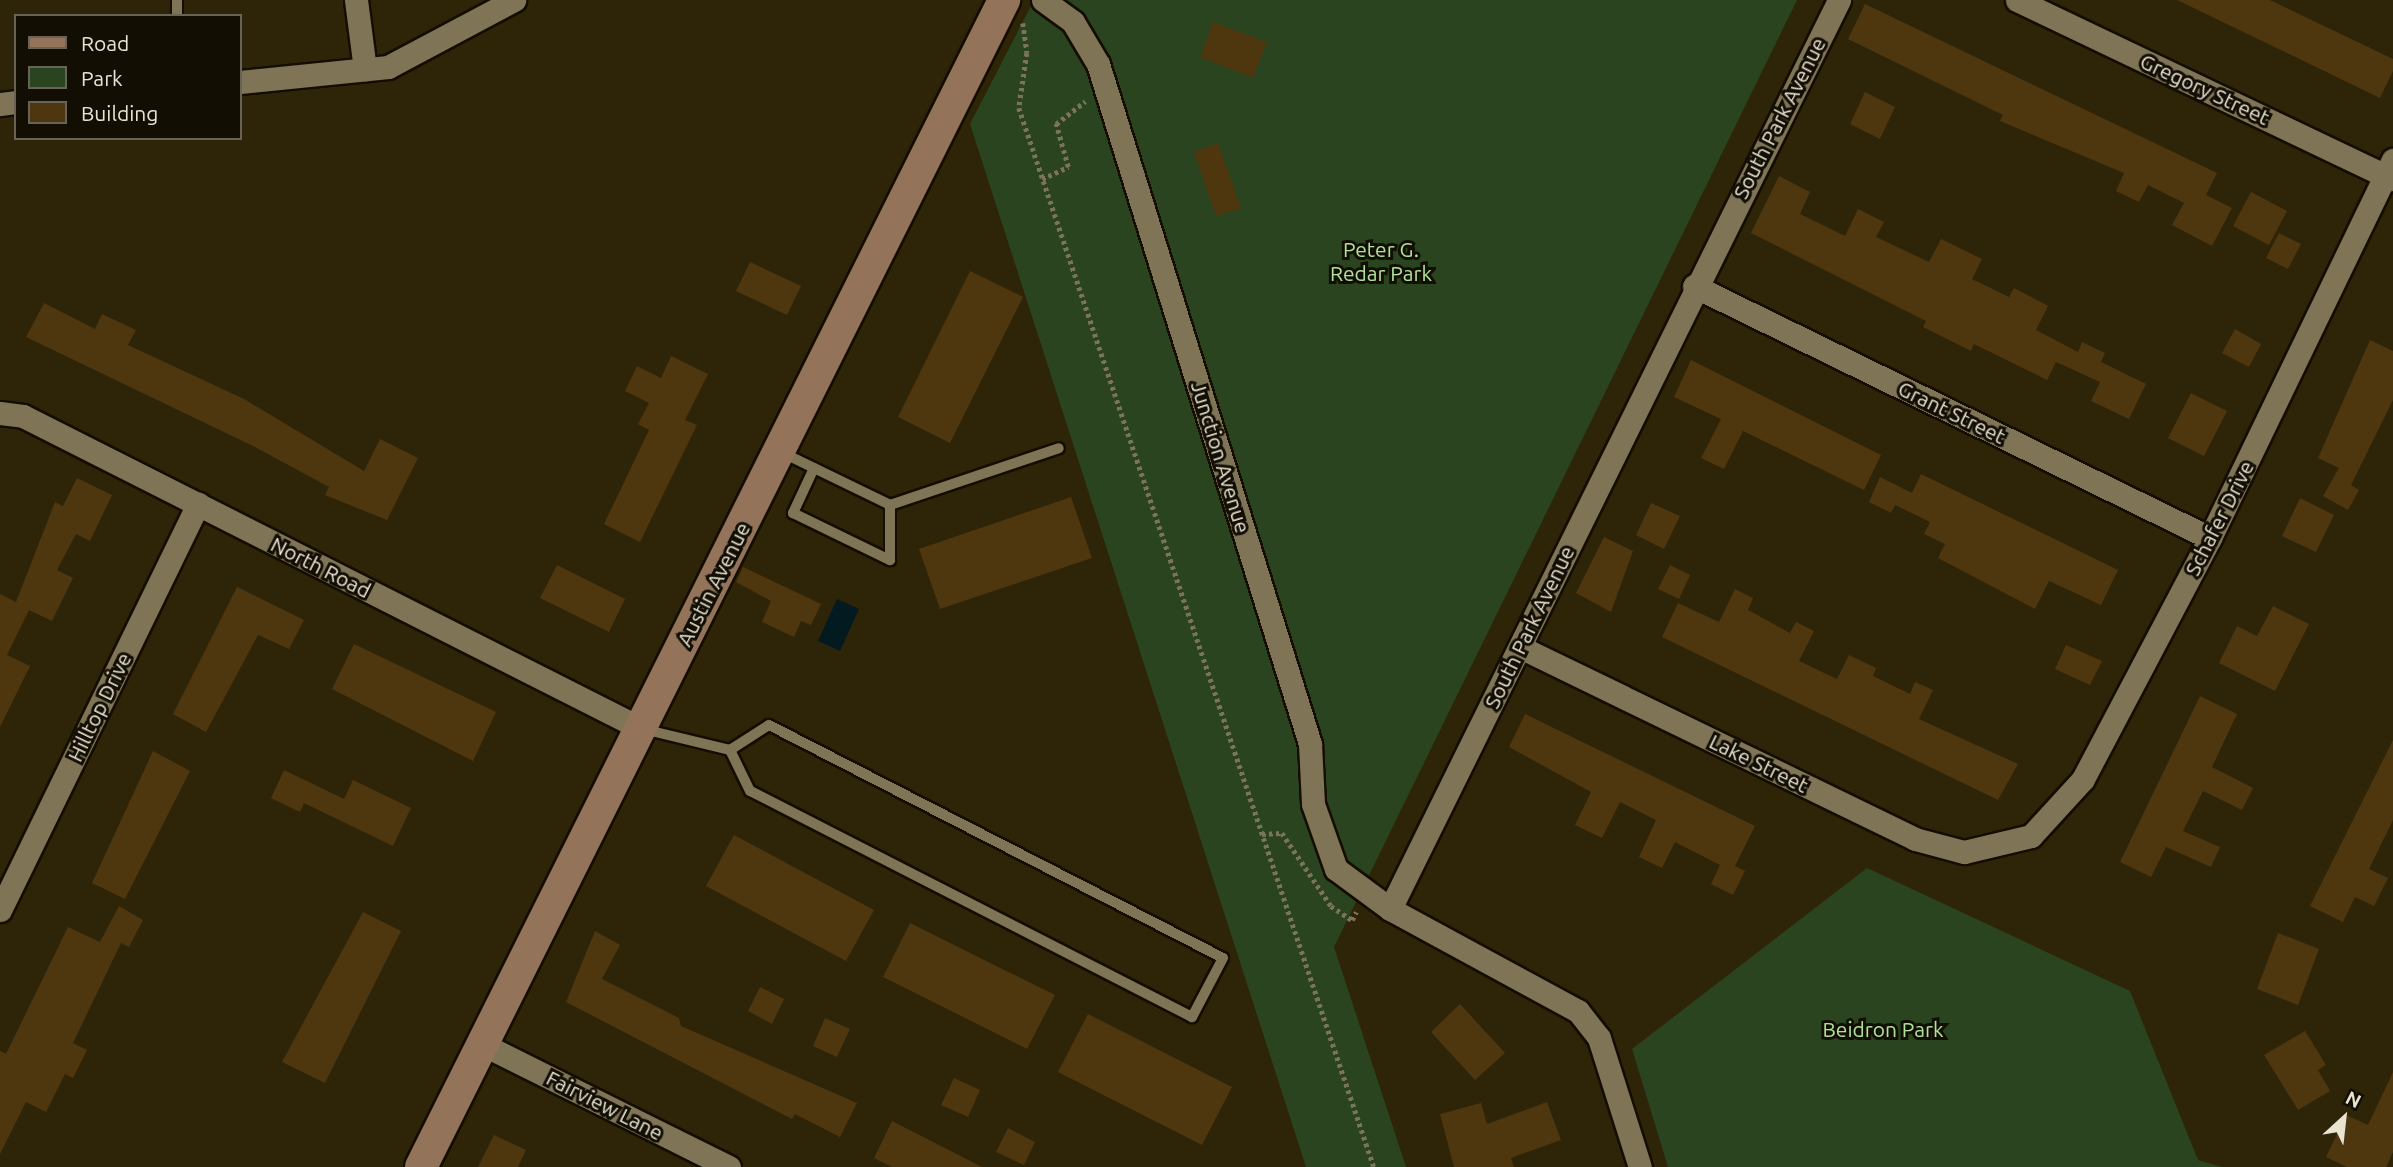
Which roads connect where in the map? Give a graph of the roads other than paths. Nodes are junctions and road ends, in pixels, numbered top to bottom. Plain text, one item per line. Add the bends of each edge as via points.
1 (356, 0) edge
2 (514, 0) edge
3 (1839, 0) edge
4 (2017, 0) edge
5 (1025, 3) edge
6 (365, 69) junction
7 (242, 82) edge
8 (2390, 171) edge
9 (1694, 286) junction
10 (0, 413) edge
11 (1059, 448) dead end
12 (779, 451) junction
13 (814, 468) junction
14 (198, 504) junction
15 (890, 505) junction
16 (2210, 538) junction
17 (1520, 647) junction
18 (640, 728) junction
19 (730, 750) junction
20 (2006, 846) joint
21 (1390, 909) junction
22 (0, 910) edge
23 (482, 1044) junction
24 (421, 1167) edge
25 (729, 1167) edge
26 (1640, 1167) edge

1 - 6 street
2 - 6 street via 388,67
3 - 9 street, South Park Avenue
4 - 8 street, Gregory Street
5 - 12 street, Austin Avenue
5 - 21 street, Junction Avenue via 1073,22 1104,81 1310,744 1321,838 1336,869
6 - 7 street
8 - 16 street, Schafer Drive
9 - 16 street, Grant Street
9 - 17 street, South Park Avenue
10 - 14 street, North Road via 23,416
11 - 15 lane
12 - 13 lane
12 - 18 street, Austin Avenue
13 - 15 lane
13 - 15 lane via 793,513 890,560
14 - 18 street, North Road
14 - 22 street, Hilltop Drive
16 - 20 street, Schafer Drive via 2083,779 2050,823
17 - 20 street, Lake Street via 1915,839 1964,852
17 - 21 street, South Park Avenue
18 - 19 lane
18 - 23 street, Austin Avenue
19 - 19 lane via 769,725 1223,958 1192,1017 750,791
21 - 26 street via 1578,1011 1599,1038
23 - 24 street, Austin Avenue
23 - 25 street, Fairview Lane

